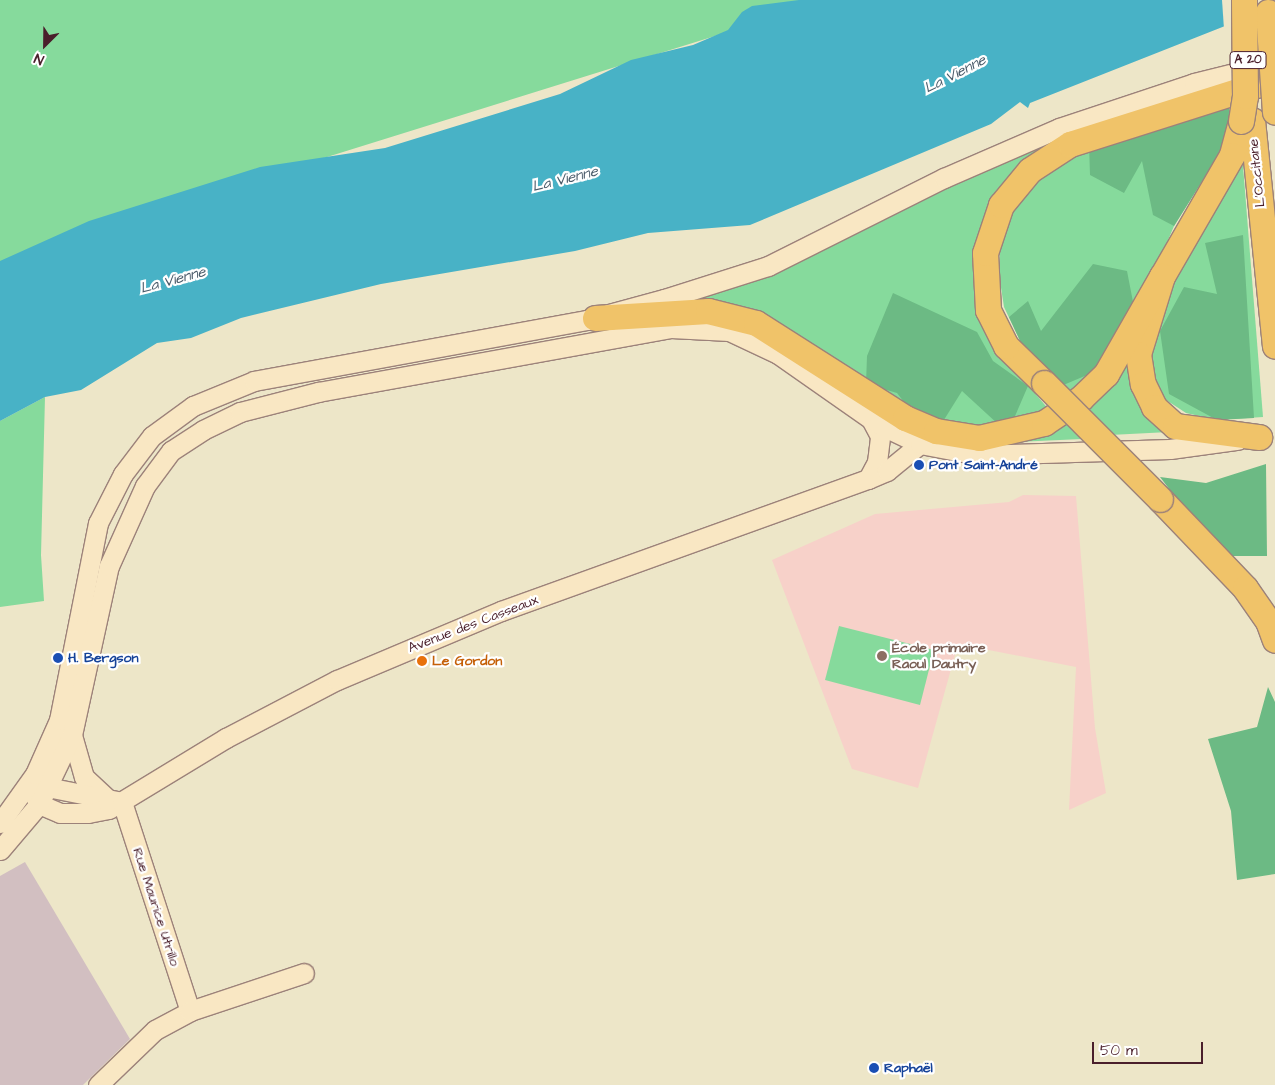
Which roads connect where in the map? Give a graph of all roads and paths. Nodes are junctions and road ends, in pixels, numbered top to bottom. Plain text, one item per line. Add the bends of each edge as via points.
1 (1244, 0) edge
2 (1267, 6) edge
3 (1275, 41) edge
4 (1275, 63) edge
5 (1275, 79) edge
6 (1275, 112) edge
7 (1247, 121) junction
8 (1162, 276) junction
9 (595, 318) junction
10 (1275, 346) edge
11 (871, 419) junction
12 (1258, 437) joint
13 (920, 444) junction
14 (868, 479) junction
15 (1275, 640) edge
16 (72, 735) junction
17 (29, 784) junction
18 (49, 786) junction
19 (39, 804) junction
20 (109, 804) junction
21 (0, 823) edge
22 (0, 850) edge
23 (304, 973) dead end
24 (190, 1011) junction
25 (98, 1085) edge

1 - 7 highway, bridge
2 - 3 highway, bridge
2 - 6 highway, A 20, bridge
4 - 9 main road via 1194,83 1059,128 944,178 768,266
5 - 15 highway, bridge via 1070,144 1030,170 1001,205 985,253 988,310 1006,346 1246,588 1268,621
7 - 8 highway via 1232,155
7 - 10 highway, L'Occitane
8 - 9 highway via 1106,374 1081,398 1044,423 979,438 936,431 905,418 756,323 708,311
8 - 12 highway via 1138,354 1143,384 1154,407 1175,426
9 - 17 main road via 254,381 193,406 152,436 123,474 98,523 80,603 65,698 48,750
11 - 13 main road
11 - 14 main road via 880,436 877,462
11 - 16 main road via 778,354 729,331 671,328 328,390 240,412 203,430 171,451 145,486 110,566
12 - 13 main road via 1170,449 978,456
13 - 14 main road, Avenue des Casseaux via 887,471
14 - 20 main road, Avenue des Casseaux via 436,637 337,680
16 - 18 main road
16 - 20 main road via 84,777
17 - 18 main road
17 - 19 main road
17 - 21 main road
18 - 19 main road
18 - 20 main road
19 - 20 main road via 60,813
19 - 22 main road
20 - 24 main road, Rue Maurice Utrillo
23 - 24 main road
24 - 25 main road via 155,1030

